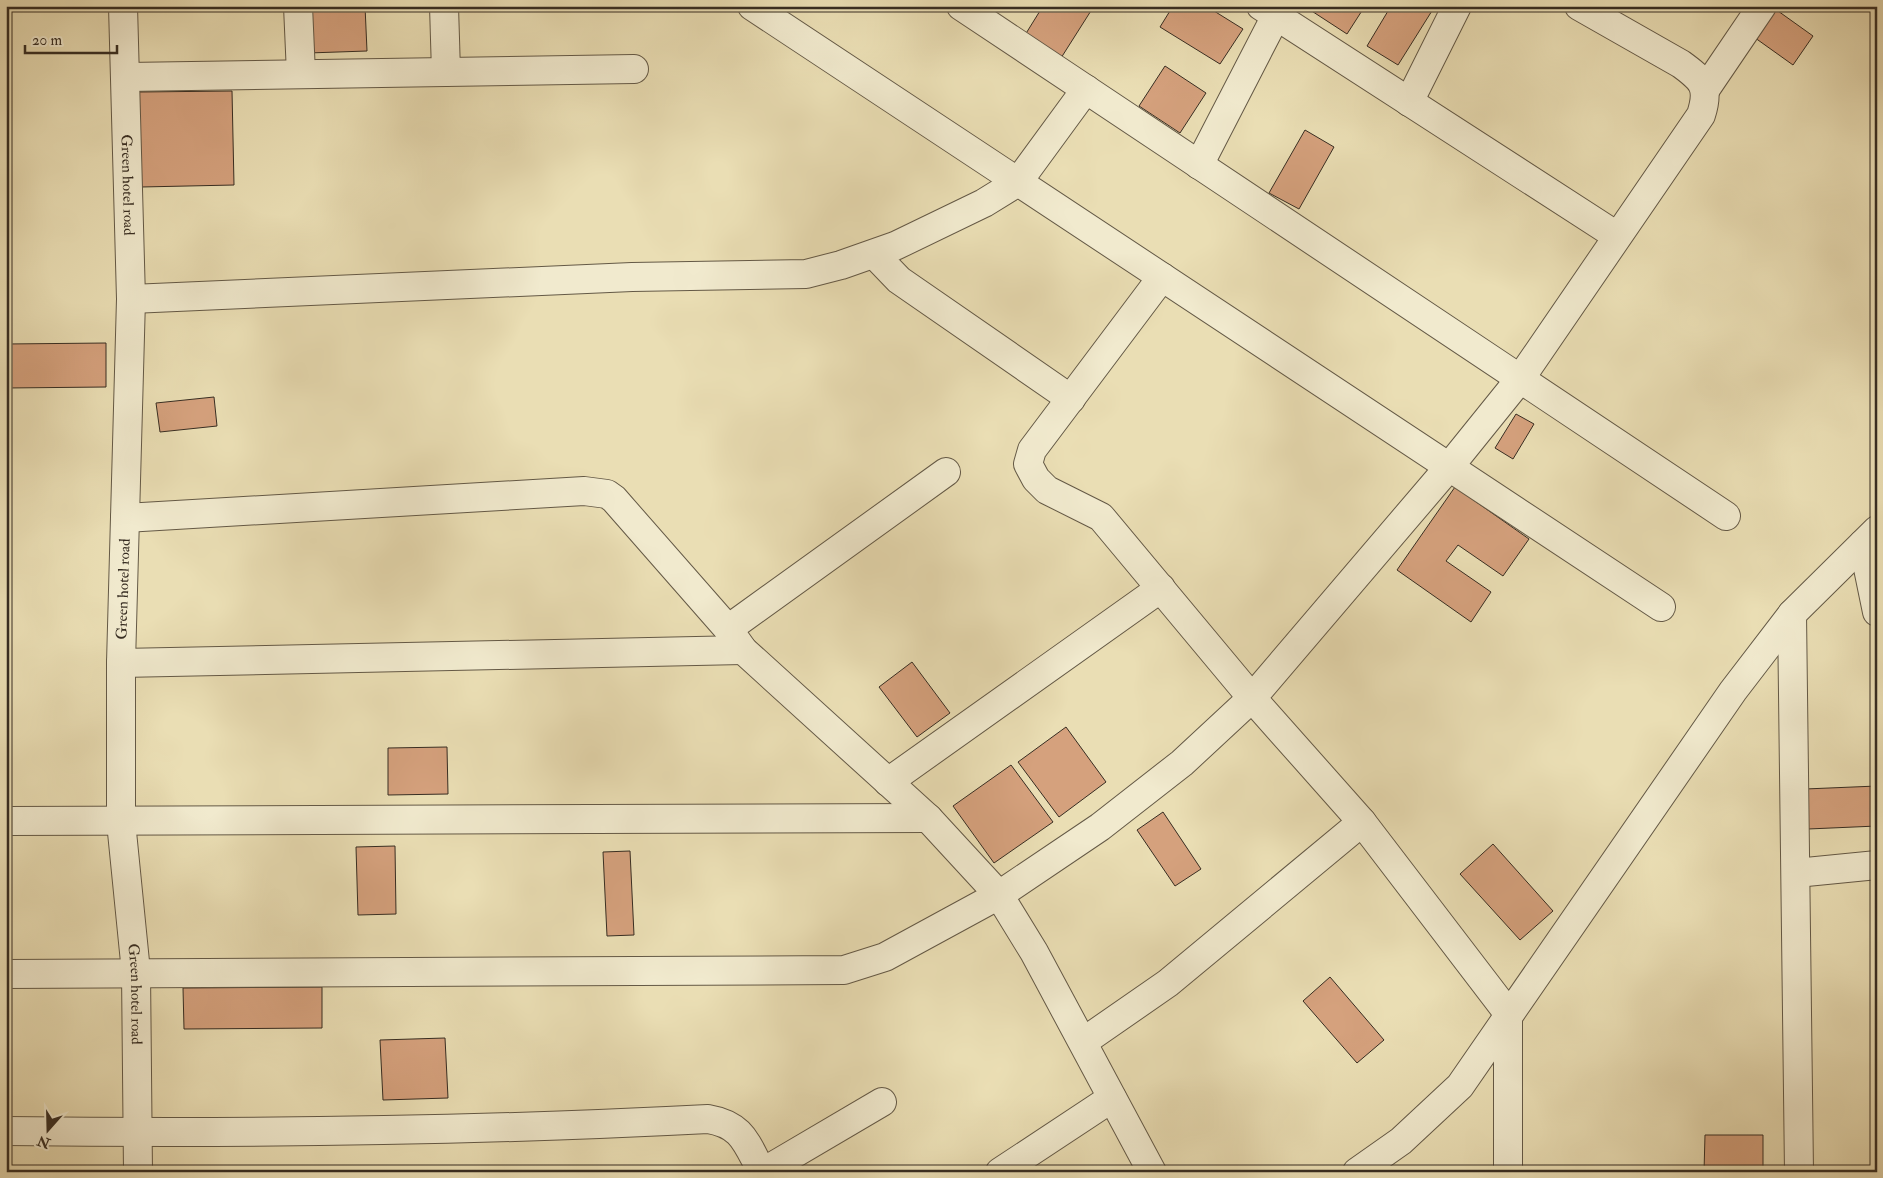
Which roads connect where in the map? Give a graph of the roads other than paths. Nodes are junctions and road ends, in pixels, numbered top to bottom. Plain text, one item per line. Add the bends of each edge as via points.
1 (123, 6) edge
2 (298, 6) edge
3 (444, 6) edge
4 (752, 6) edge
5 (961, 6) edge
6 (1457, 6) edge
7 (1579, 6) edge
8 (1762, 6) edge
9 (1273, 10) edge
10 (634, 69) dead end
11 (446, 72) junction
12 (301, 74) junction
13 (127, 77) junction
14 (1086, 89) junction
15 (1705, 90) junction
16 (1409, 102) junction
17 (1199, 165) junction
18 (1018, 182) junction
19 (1617, 236) junction
20 (874, 254) junction
21 (1162, 277) junction
22 (132, 299) junction
23 (1520, 379) junction
24 (1070, 399) junction
25 (1449, 467) junction
26 (946, 472) dead end
27 (1726, 516) dead end
28 (125, 518) junction
29 (1870, 537) edge
30 (1161, 588) junction
31 (1661, 607) dead end
32 (1877, 612) edge
33 (1792, 614) junction
34 (736, 640) junction
35 (121, 663) junction
36 (1252, 698) junction
37 (888, 782) junction
38 (928, 818) junction
39 (6, 821) edge
40 (121, 822) junction
41 (1362, 822) junction
42 (1877, 865) edge
43 (1796, 873) junction
44 (999, 895) junction
45 (136, 972) junction
46 (6, 974) edge
47 (1508, 1014) junction
48 (1082, 1042) junction
49 (1112, 1098) junction
50 (882, 1102) dead end
51 (6, 1131) edge
52 (137, 1133) junction
53 (138, 1172) edge
54 (762, 1172) edge
55 (1000, 1172) edge
56 (1152, 1172) edge
57 (1357, 1172) edge
58 (1508, 1172) edge
59 (1799, 1172) edge

1 - 13 street, Green hotel road
2 - 12 street
3 - 11 street
4 - 18 street
5 - 14 street
6 - 16 street
7 - 15 street via 1681,64 1703,82
8 - 15 street
9 - 16 street
9 - 17 street
10 - 11 street
11 - 12 street
12 - 13 street
13 - 22 street, Green hotel road
14 - 17 street
14 - 18 street
15 - 19 street via 1701,115
16 - 19 street
17 - 23 street
18 - 20 street via 931,230
18 - 21 street
19 - 23 street
20 - 22 street via 806,274
20 - 24 street via 899,280
21 - 24 street
21 - 25 street
22 - 28 street, Green hotel road
23 - 25 street
23 - 27 street
24 - 30 street via 1032,450 1029,470 1047,490 1101,517
25 - 31 street
25 - 36 street
26 - 34 street
28 - 34 street via 597,492 614,499
28 - 35 street, Green hotel road
29 - 32 street
29 - 33 street
30 - 36 street
30 - 37 street
33 - 43 street
33 - 47 street via 1733,691
34 - 35 street
34 - 37 street
35 - 40 street, Green hotel road
36 - 41 street
36 - 44 street via 1182,763 1100,827
37 - 38 street
38 - 40 street
38 - 44 street
39 - 40 street
40 - 45 street, Green hotel road
41 - 47 street
41 - 48 street via 1168,983
42 - 43 street
43 - 59 street
44 - 45 street via 885,957 844,970
44 - 48 street
45 - 46 street
45 - 52 street, Green hotel road
47 - 57 street via 1460,1086 1401,1141
47 - 58 street
48 - 49 street
49 - 55 street
49 - 56 street
50 - 54 street
51 - 52 street
52 - 53 street, Green hotel road
52 - 54 street via 385,1130 708,1119 725,1122 735,1128

